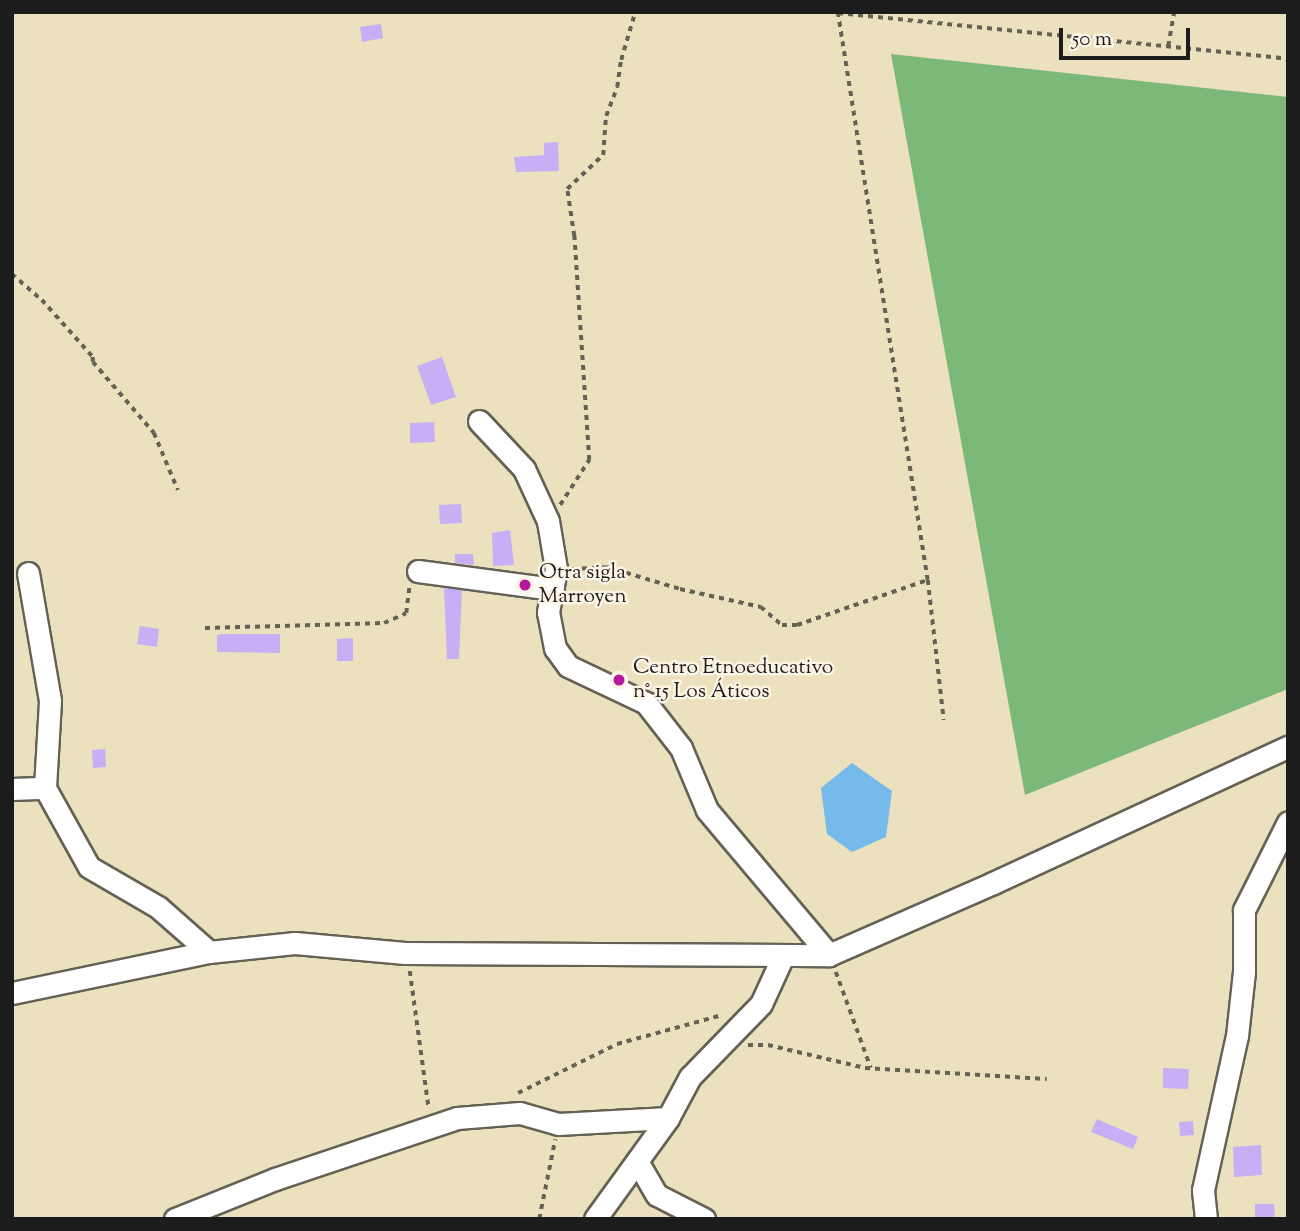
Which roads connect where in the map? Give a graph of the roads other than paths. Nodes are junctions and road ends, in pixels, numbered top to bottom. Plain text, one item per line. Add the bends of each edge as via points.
1 (479, 421) dead end
2 (418, 570) road end
3 (554, 579) junction
4 (24, 586) edge
5 (1288, 747) edge
6 (46, 788) junction
7 (12, 789) edge
8 (1288, 822) edge
9 (209, 952) junction
10 (830, 955) junction
11 (783, 956) junction
12 (12, 993) edge
13 (668, 1118) junction
14 (637, 1161) junction
15 (175, 1219) edge
16 (595, 1219) edge
17 (704, 1219) edge
18 (1206, 1219) edge

1 - 3 street via 524,469 548,521
2 - 3 street
3 - 10 street via 548,612 555,648 568,666 646,703 681,748 707,810
4 - 6 street via 50,701
5 - 10 street
6 - 7 street
6 - 9 street via 89,867 158,907
8 - 18 street via 1244,910 1237,1037 1203,1190
9 - 11 street via 295,943 405,953
9 - 12 street
10 - 11 street
11 - 13 street via 761,1004 691,1077
13 - 14 street
13 - 15 street via 558,1124 520,1113 457,1118 275,1179
14 - 16 street
14 - 17 street via 657,1195

